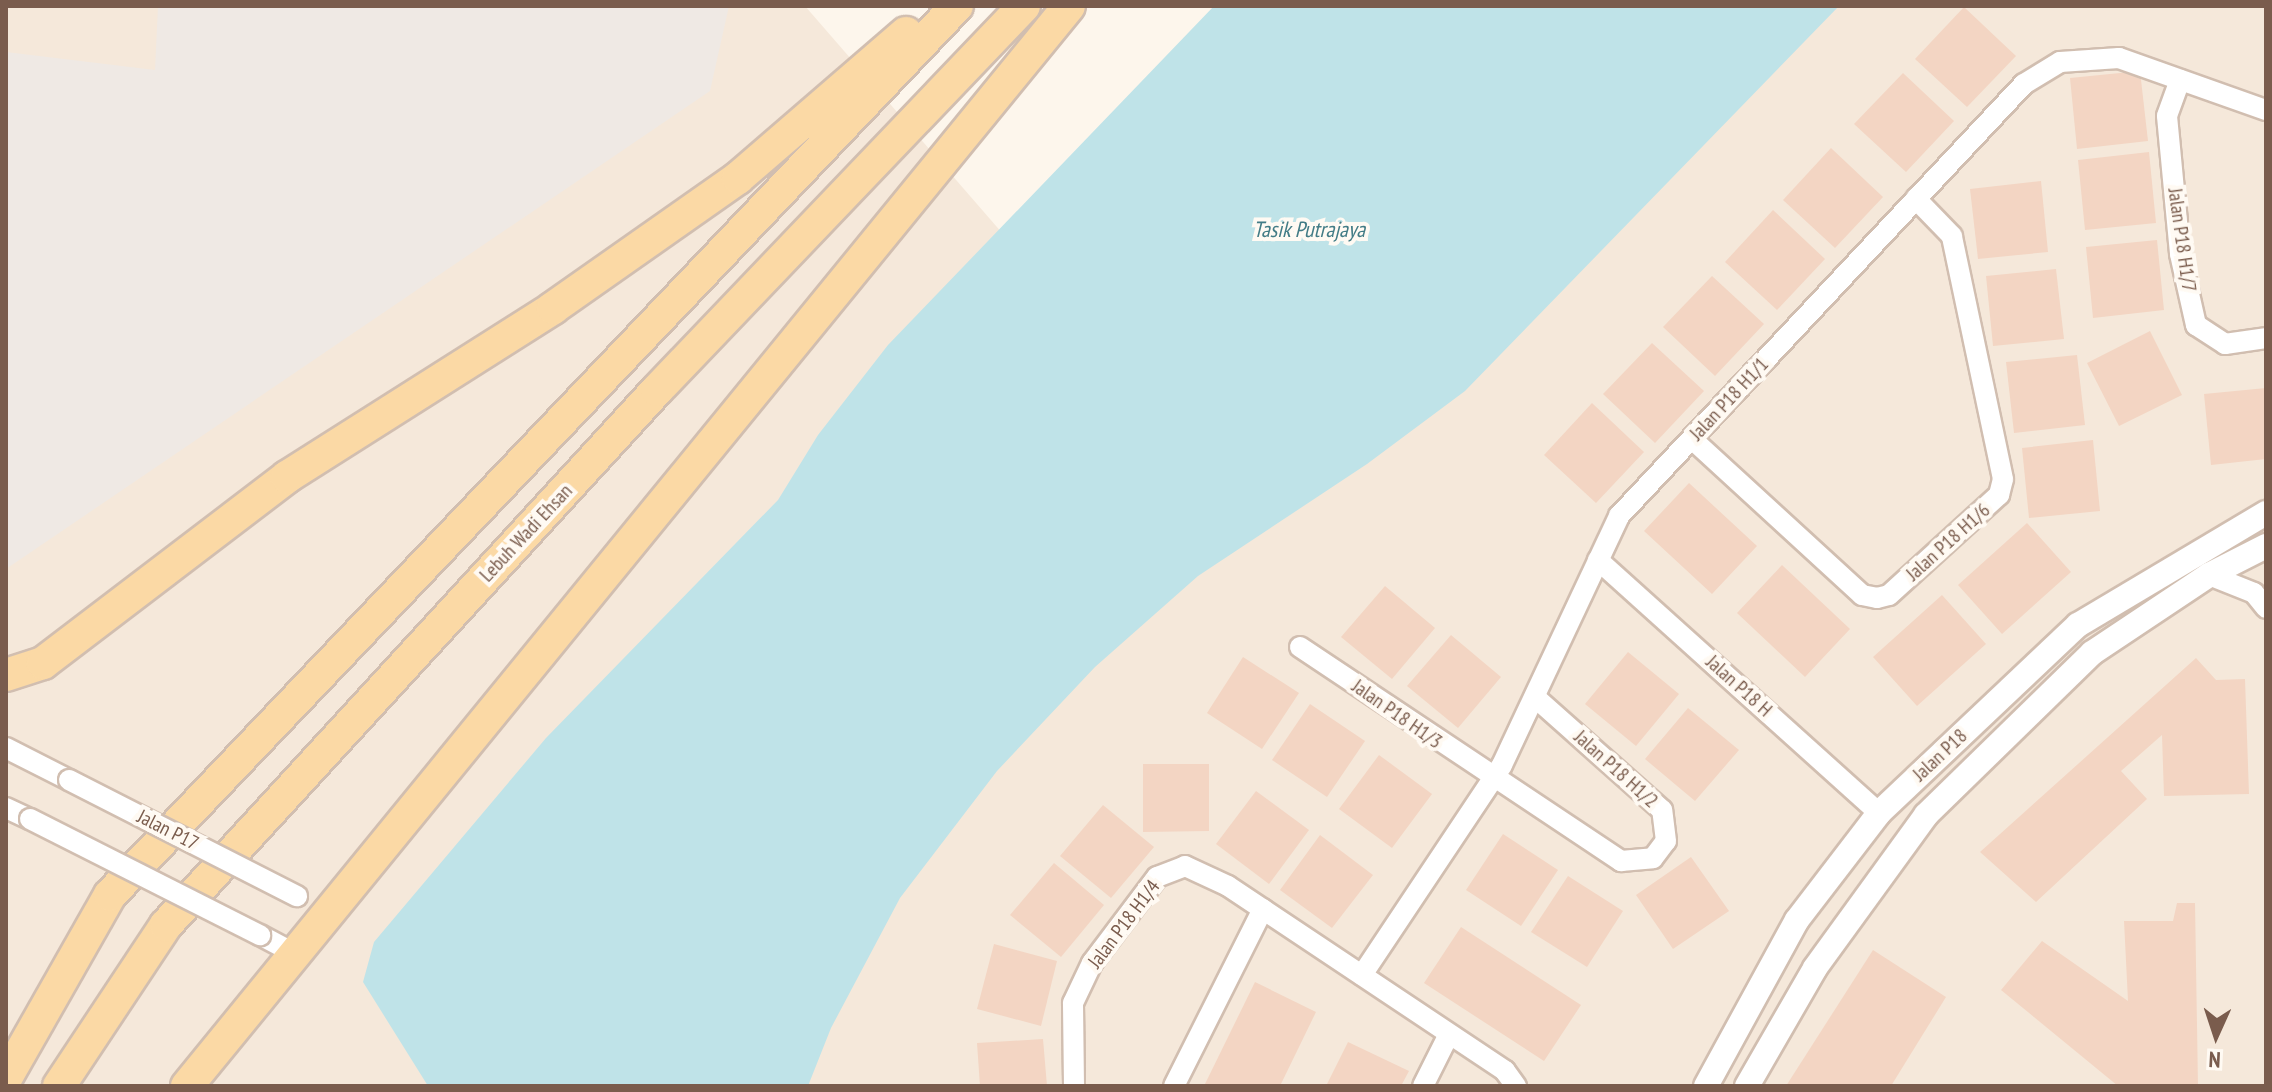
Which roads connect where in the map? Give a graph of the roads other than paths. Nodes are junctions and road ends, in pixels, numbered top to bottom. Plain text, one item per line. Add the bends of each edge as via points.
1 (938, 6) edge
2 (957, 6) edge
3 (1024, 6) edge
4 (1069, 6) edge
5 (2180, 80) junction
6 (2266, 110) edge
7 (1916, 199) junction
8 (2266, 338) edge
9 (1692, 439) junction
10 (2266, 513) edge
11 (2266, 546) edge
12 (1598, 560) junction
13 (2209, 575) junction
14 (2266, 608) edge
15 (1300, 647) dead end
16 (6, 675) edge
17 (1536, 698) junction
18 (6, 748) edge
19 (1494, 780) junction
20 (6, 808) edge
21 (1879, 813) junction
22 (1263, 909) junction
23 (332, 911) junction
24 (295, 954) junction
25 (1362, 975) junction
26 (1448, 1036) junction
27 (6, 1078) edge
28 (59, 1086) edge
29 (187, 1086) edge
30 (1074, 1086) edge
31 (1174, 1086) edge
32 (1423, 1086) edge
33 (1516, 1086) edge
34 (1706, 1086) edge
35 (1747, 1086) edge

1 - 16 main road via 738,178 553,308 287,477 43,663
2 - 27 main road via 110,895
3 - 28 main road, Lebuh Wadi Ehsan via 657,390 166,925
4 - 23 main road
5 - 6 street, Jalan P18 H1/1
5 - 7 street, Jalan P18 H1/1 via 2119,58 2060,62 2024,84
5 - 8 street, Jalan P18 H1/7 via 2167,116 2180,254 2196,325 2225,344
7 - 9 street, Jalan P18 H1/1
7 - 9 street, Jalan P18 H1/6 via 1952,236 2003,479 1999,495 1889,595 1877,598 1862,595
9 - 12 street, Jalan P18 H1/1 via 1619,516
10 - 21 street, Jalan P18 via 2078,625
11 - 13 street, Jalan P18
12 - 17 street, Jalan P18 H1/1 via 1554,648
12 - 21 street, Jalan P18 H
13 - 14 street via 2254,593
13 - 35 street, Jalan P18 via 2092,653 1926,815 1815,968
15 - 19 street, Jalan P18 H1/3
17 - 19 street, Jalan P18 H1/1
17 - 19 street, Jalan P18 H1/2 via 1662,810 1666,841 1653,858 1621,861
18 - 23 street, Jalan P17, bridge
19 - 25 street, Jalan P18 H1/1
20 - 24 street, bridge
21 - 34 street, Jalan P18 via 1797,920
22 - 25 street, Jalan P18 H1/4
22 - 30 street, Jalan P18 H1/4 via 1200,870 1169,868 1157,877 1092,963 1073,1003
22 - 31 street
23 - 24 main road
24 - 29 main road
25 - 26 street, Jalan P18 H1/4
26 - 32 street
26 - 33 street, Jalan P18 H1/4 via 1505,1071

